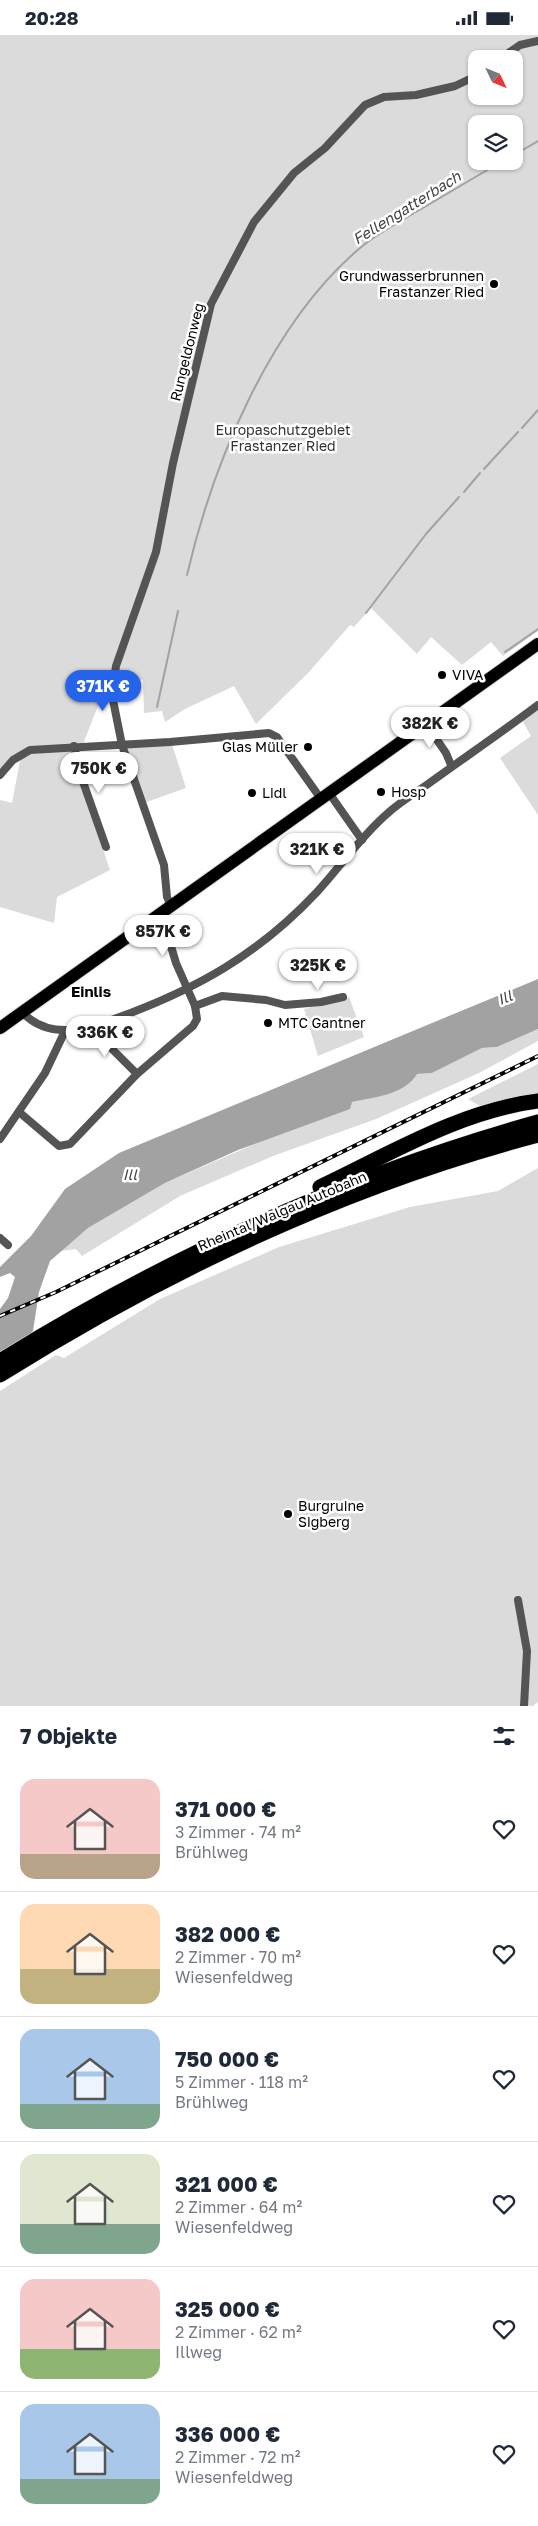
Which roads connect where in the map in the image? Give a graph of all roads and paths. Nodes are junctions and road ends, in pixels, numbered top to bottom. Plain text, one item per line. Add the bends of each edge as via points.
1 (538, 41) edge
2 (513, 50) edge
3 (468, 80) edge
4 (538, 644) edge
5 (538, 705) edge
6 (426, 724) junction
7 (122, 745) junction
8 (74, 746) junction
9 (451, 765) junction
10 (0, 775) edge
11 (325, 796) junction
12 (362, 840) junction
13 (106, 847) dead end
14 (166, 910) junction
15 (188, 989) junction
16 (343, 997) dead end
17 (195, 1006) junction
18 (22, 1012) junction
19 (97, 1026) junction
20 (0, 1028) edge
21 (65, 1031) junction
22 (137, 1074) junction
23 (538, 1101) edge
24 (19, 1112) junction
25 (538, 1122) edge
26 (538, 1135) edge
27 (0, 1139) edge
28 (258, 1223) junction
29 (0, 1239) edge
30 (8, 1245) dead end
31 (0, 1361) edge
32 (0, 1375) edge
33 (518, 1600) dead end
34 (524, 1706) edge

1 - 2 street
3 - 7 street, Rungeldonweg via 416,95 384,97 365,105 325,148 294,173 254,222 208,313 156,552 114,676 113,706
4 - 6 main road
5 - 9 street
6 - 9 street
6 - 11 main road
7 - 8 street
7 - 11 street via 269,733 277,737
7 - 14 street, Rungeldonweg via 164,865
8 - 10 street via 30,750 13,760
8 - 13 street
9 - 12 street via 398,804
11 - 12 street
11 - 14 main road
12 - 15 street via 288,920 230,966
14 - 15 street, Rungeldonweg via 176,963
14 - 18 main road
15 - 17 street, Rungeldonweg
15 - 19 street
16 - 17 street via 296,1005 222,996
17 - 22 street via 197,1019 193,1026
18 - 20 main road
18 - 21 street via 34,1021
19 - 21 street
19 - 22 street via 109,1046
21 - 24 street via 50,1065
22 - 24 street via 70,1144 59,1146
23 - 28 highway via 511,1104 444,1127 295,1198
24 - 27 street
25 - 28 highway, Rheintal/Walgau Autobahn via 314,1198
26 - 32 highway, Rheintal/Walgau Autobahn via 400,1179 244,1242 129,1299
28 - 31 highway, Rheintal/Walgau Autobahn via 114,1294
29 - 30 street
33 - 34 street via 527,1651

